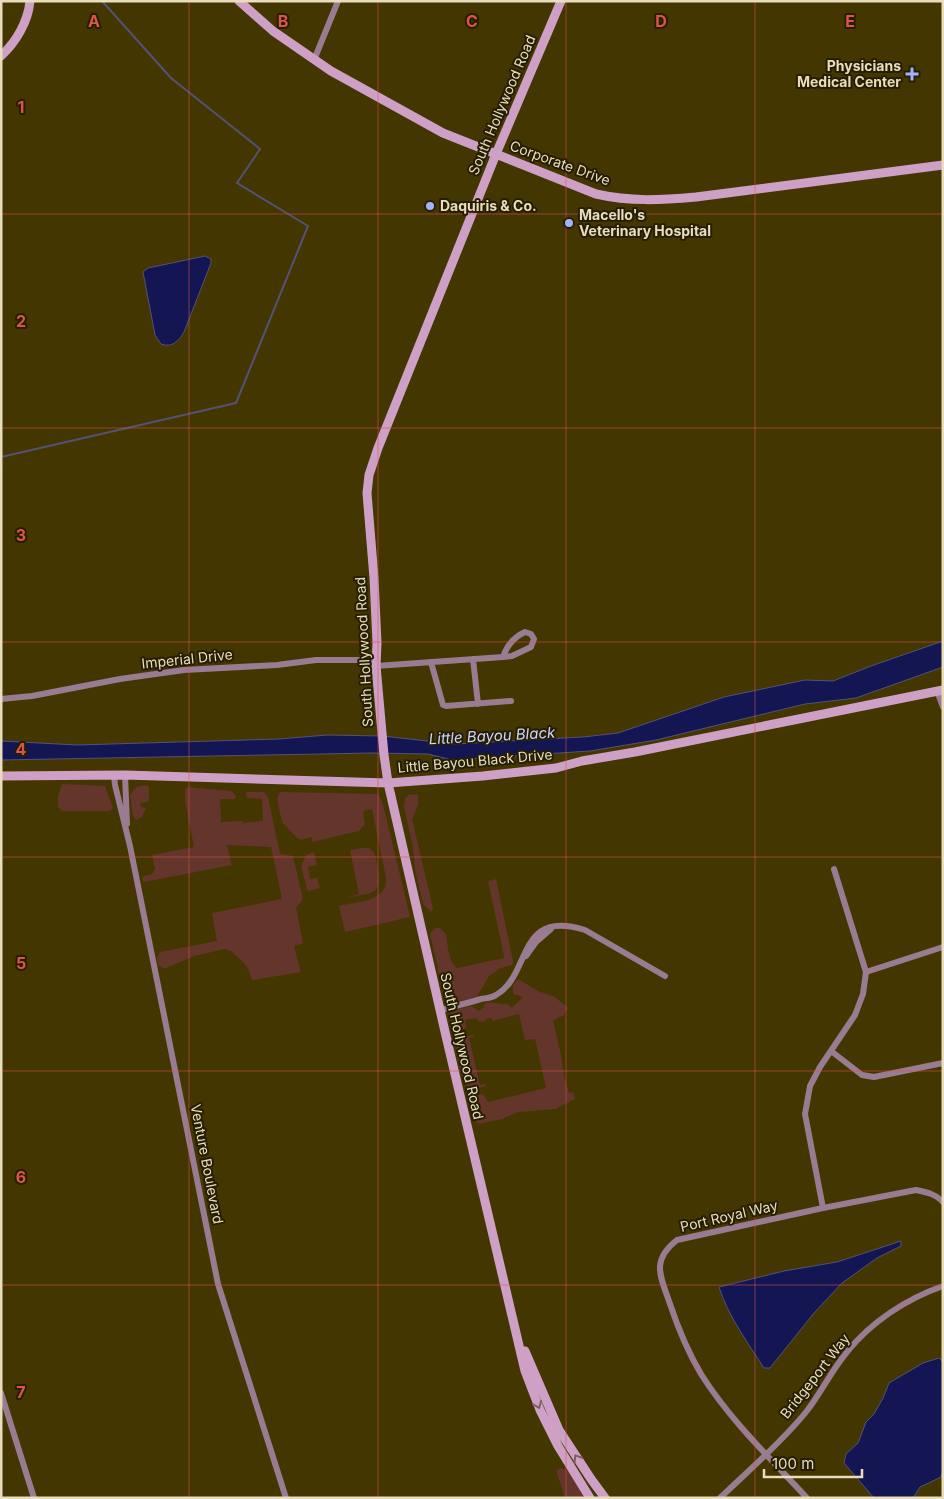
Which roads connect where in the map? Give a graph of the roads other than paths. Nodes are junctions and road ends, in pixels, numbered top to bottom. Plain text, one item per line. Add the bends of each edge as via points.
1 (30, 1) edge
2 (239, 1) edge
3 (338, 1) edge
4 (561, 1) edge
5 (1, 56) edge
6 (314, 60) junction
7 (496, 154) junction
8 (943, 165) edge
9 (504, 657) junction
10 (473, 659) junction
11 (432, 662) junction
12 (376, 663) junction
13 (940, 690) edge
14 (1, 699) edge
15 (511, 701) dead end
16 (478, 704) junction
17 (943, 706) edge
18 (114, 775) junction
19 (125, 775) junction
20 (1, 776) edge
21 (388, 782) junction
22 (127, 828) junction
23 (834, 869) dead end
24 (943, 947) edge
25 (866, 972) junction
26 (665, 976) dead end
27 (440, 1010) junction
28 (831, 1051) junction
29 (943, 1063) edge
30 (943, 1202) edge
31 (823, 1208) junction
32 (943, 1286) edge
33 (514, 1325) junction
34 (1, 1393) edge
35 (766, 1454) junction
36 (34, 1498) edge
37 (286, 1498) edge
38 (590, 1498) edge
39 (605, 1498) edge
40 (720, 1498) edge
41 (807, 1498) edge

1 - 5 street via 21,30
2 - 6 street, Corporate Drive
3 - 6 street
4 - 7 street, South Hollywood Road
6 - 7 street, Corporate Drive via 443,133
7 - 8 street, Corporate Drive via 596,194 641,200 696,197
7 - 12 street, South Hollywood Road via 369,475 367,493 376,615
9 - 9 street, Imperial Drive via 516,636 525,632 531,634 534,639 531,647
9 - 10 street, Imperial Drive
10 - 11 street, Imperial Drive
10 - 16 street
11 - 12 street, Imperial Drive
11 - 16 street via 443,705
12 - 14 street, Imperial Drive via 316,660 184,670
12 - 21 street, South Hollywood Road
13 - 17 street
13 - 21 street, Little Bayou Black Drive via 582,760 556,768
15 - 16 street
18 - 19 street, Little Bayou Black Drive
18 - 20 street, Little Bayou Black Drive
18 - 22 street, Venture Boulevard
19 - 21 street, Little Bayou Black Drive
19 - 22 street, Venture Boulevard
21 - 27 street, South Hollywood Road
22 - 37 street, Venture Boulevard via 218,1284
23 - 25 street
24 - 25 street
25 - 28 street via 863,994 855,1015
26 - 27 street via 585,930 557,926 536,942 496,996
27 - 33 street, South Hollywood Road
28 - 29 street via 862,1075 874,1077
28 - 31 street via 810,1086 805,1114
30 - 31 street, Port Royal Way via 928,1192 916,1190
31 - 35 street, Port Royal Way via 677,1240 666,1248 660,1261 660,1275 677,1325 701,1373 743,1430
32 - 35 street, Bridgeport Way via 898,1306 868,1332 847,1352 806,1412
33 -> 38 street, South Hollywood Road via 525,1371 540,1410
39 -> 33 street, South Hollywood Road via 559,1430
34 - 36 street
35 - 40 street, Bridgeport Way
35 - 41 street, Port Royal Way

